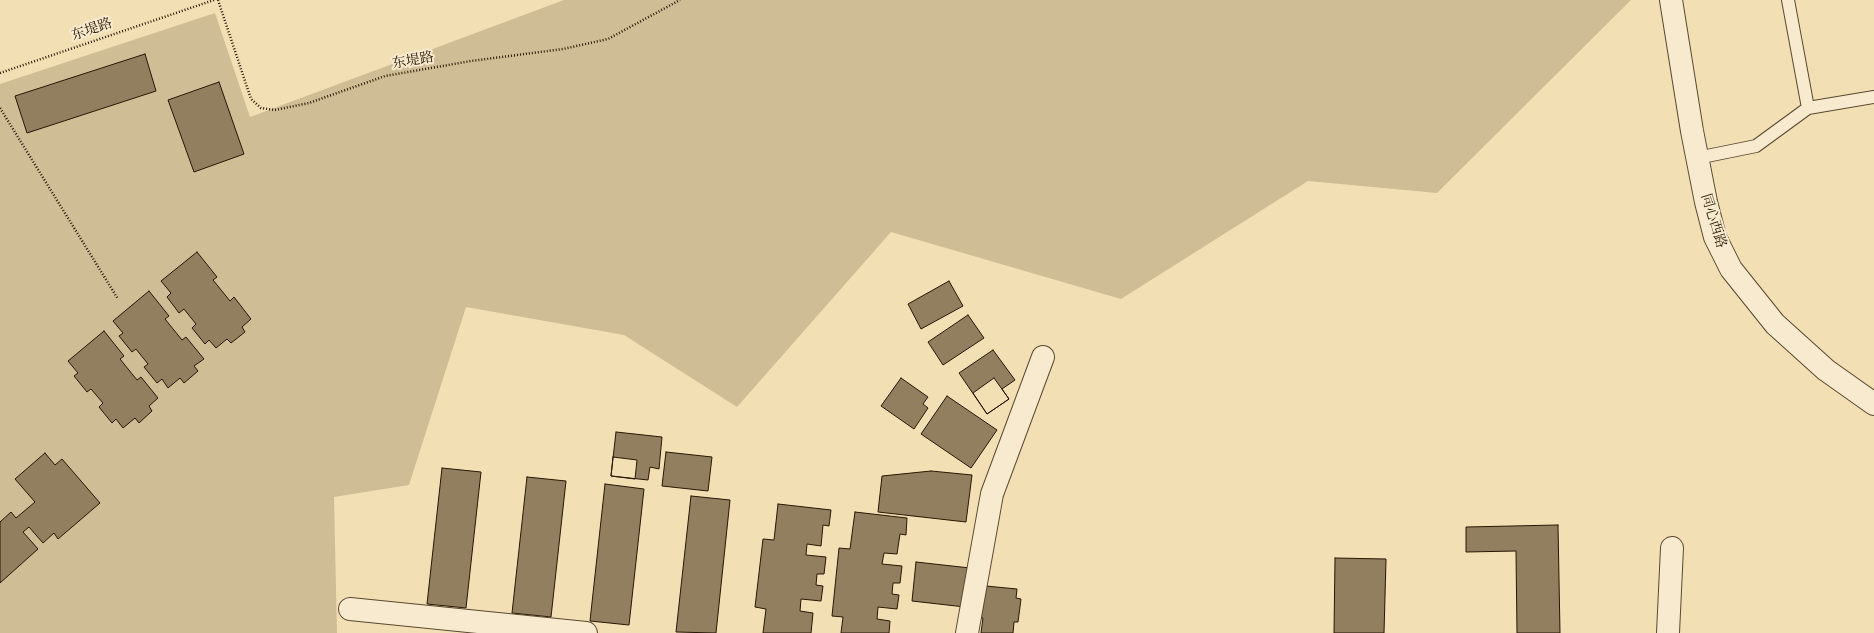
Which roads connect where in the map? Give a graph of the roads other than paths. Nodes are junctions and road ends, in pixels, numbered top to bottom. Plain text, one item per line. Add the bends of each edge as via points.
1 (1672, 0) edge
2 (1788, 0) edge
3 (1874, 97) edge
4 (1808, 108) junction
5 (1697, 158) junction
6 (1043, 357) dead end
7 (1874, 404) edge
8 (1672, 548) dead end
9 (350, 609) dead end
10 (468, 627) edge
11 (535, 630) edge
12 (586, 633) edge
13 (967, 633) edge
14 (1668, 633) edge

1 - 5 street, 同心西路
2 - 4 lane
3 - 4 lane
4 - 5 lane via 1756,146
5 - 7 street, 同心西路 via 1715,237 1730,269 1775,324 1826,370
6 - 13 street via 992,494
8 - 14 street
9 - 10 street
10 - 11 street
11 - 12 street

